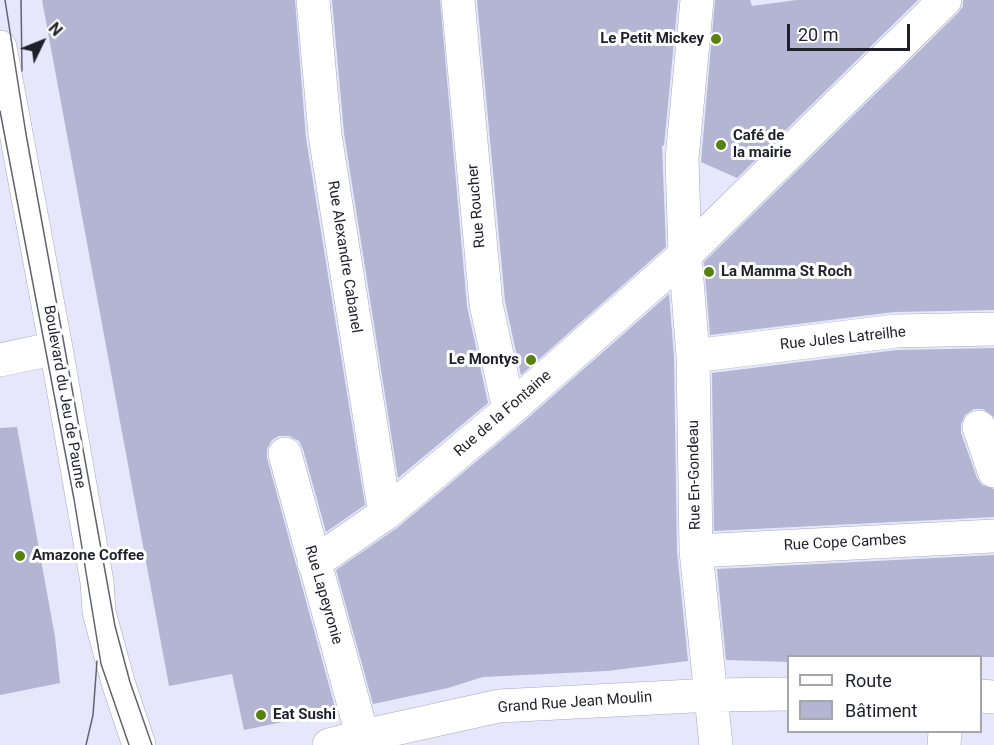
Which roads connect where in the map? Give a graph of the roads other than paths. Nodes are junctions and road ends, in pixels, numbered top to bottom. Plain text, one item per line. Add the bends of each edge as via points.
1 (313, 0) edge
2 (458, 0) edge
3 (697, 0) edge
4 (945, 0) edge
5 (0, 47) edge
6 (685, 255) junction
7 (994, 330) edge
8 (56, 348) junction
9 (693, 356) junction
10 (0, 360) edge
11 (508, 410) junction
12 (979, 427) dead end
13 (285, 454) dead end
14 (994, 471) edge
15 (385, 514) junction
16 (994, 536) edge
17 (696, 551) junction
18 (314, 563) junction
19 (787, 694) edge
20 (712, 695) junction
21 (364, 740) edge
22 (139, 745) edge
23 (329, 745) edge
24 (716, 745) edge

1 - 15 street, Rue Alexandre Cabanel via 325,135
2 - 11 street, Rue Roucher via 486,304
3 - 6 street, Rue En-Gondeau via 682,159
4 - 6 street, Rue de la Fontaine
5 - 8 street, Boulevard du Jeu de Paume
6 - 9 street, Rue En-Gondeau
6 - 11 street, Rue de la Fontaine
7 - 9 street, Rue Jules Latreilhe via 896,331
8 - 10 street
8 - 22 street, Boulevard du Jeu de Paume via 99,612
9 - 17 street, Rue En-Gondeau
11 - 15 street, Rue de la Fontaine
12 - 14 street
13 - 18 street, Rue Lapeyronie
15 - 18 street, Rue de la Fontaine
16 - 17 street, Rue Cope Cambes
17 - 20 street, Rue En-Gondeau
18 - 21 street, Rue Lapeyronie
19 - 20 street, Grand Rue Jean Moulin
20 - 21 street, Grand Rue Jean Moulin via 499,706
20 - 24 street, Rue En-Gondeau
21 - 23 street, Grand Rue Jean Moulin

